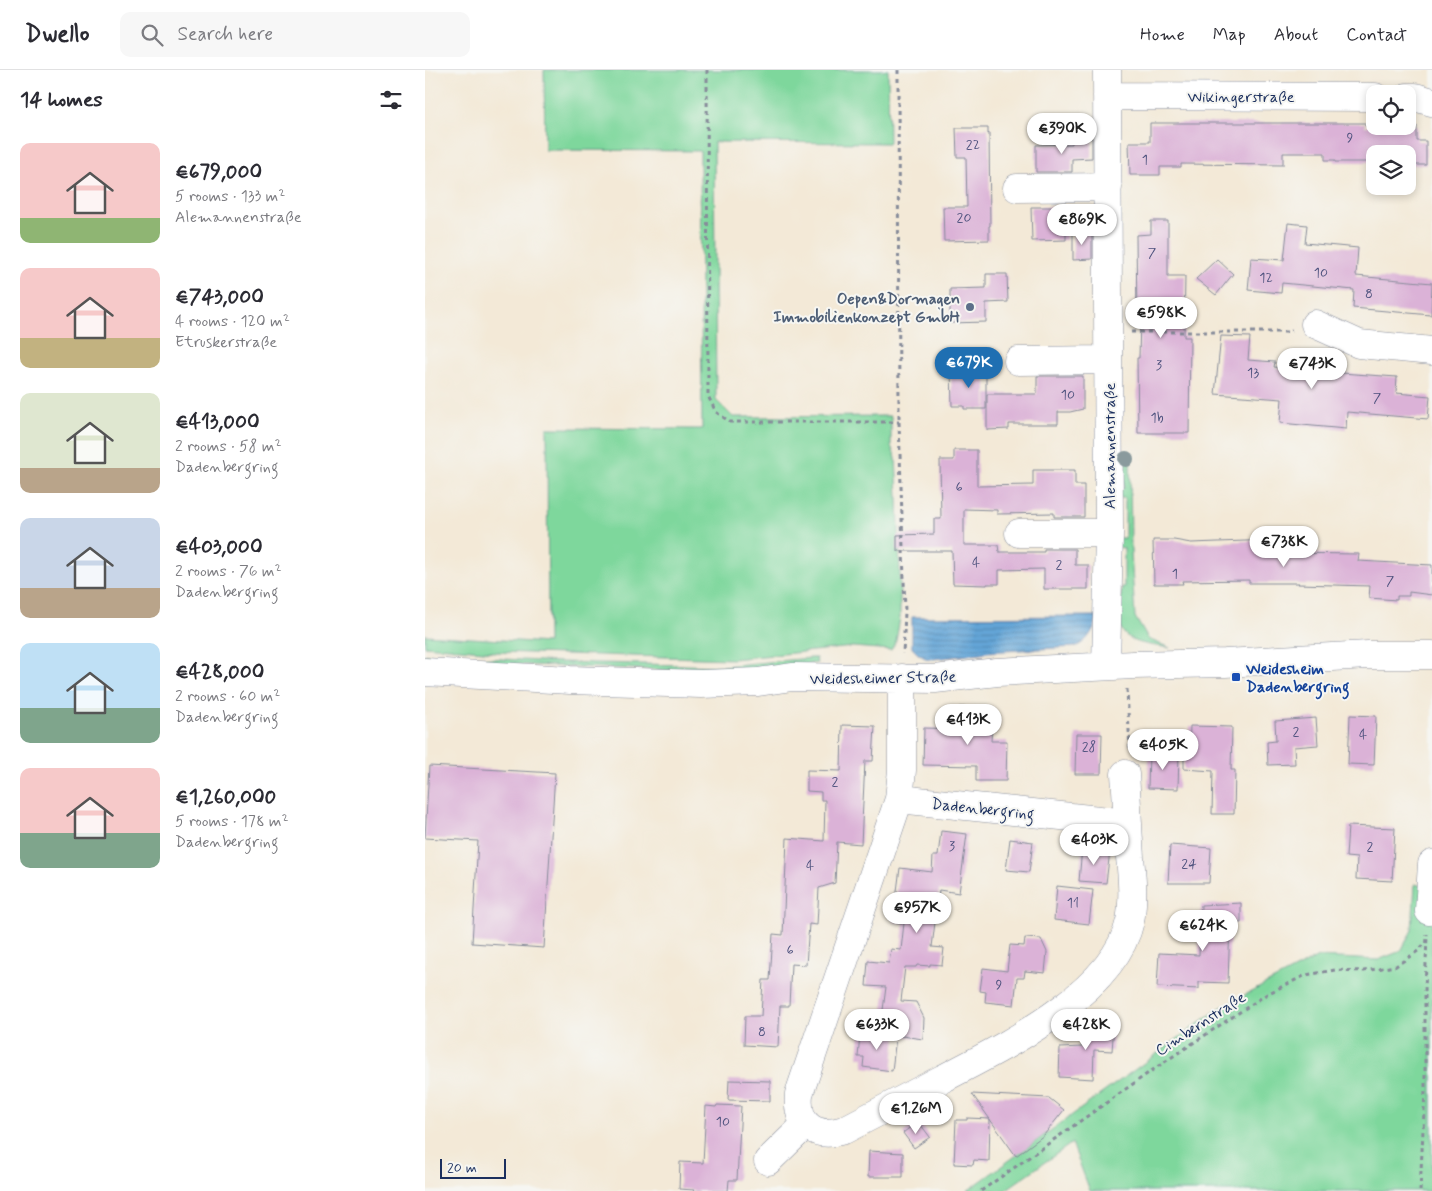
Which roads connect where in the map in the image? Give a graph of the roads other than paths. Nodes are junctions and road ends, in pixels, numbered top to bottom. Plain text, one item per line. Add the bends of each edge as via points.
1 (1107, 83) edge
2 (1366, 97) edge
3 (1416, 97) edge
4 (1432, 102) edge
5 (1108, 187) junction
6 (1017, 188) dead end
7 (1315, 324) road end
8 (1432, 351) edge
9 (1108, 360) junction
10 (1018, 361) dead end
11 (1019, 533) dead end
12 (1109, 533) junction
13 (1432, 655) edge
14 (1105, 666) junction
15 (425, 672) edge
16 (902, 678) junction
17 (1125, 774) road end
18 (899, 799) junction
19 (1128, 823) junction
20 (1432, 864) edge
21 (1429, 911) road end
22 (806, 1124) junction
23 (768, 1160) dead end

1 - 2 street, Wikingerstraße
1 - 5 street, Alemannenstraße
3 - 4 street
5 - 6 street
5 - 9 street, Alemannenstraße
7 - 8 street via 1359,344
9 - 10 street, Alemannenstraße
9 - 12 street, Alemannenstraße
11 - 12 street, Alemannenstraße
12 - 14 street, Alemannenstraße
13 - 14 street, Weidesheimer Straße
14 - 16 street, Weidesheimer Straße via 935,679
15 - 16 street, Weidesheimer Straße via 701,684 792,678
16 - 18 street
17 - 19 street
18 - 19 street, Dadenbergring
18 - 22 street via 803,1077 798,1104
19 - 22 street via 1132,888 1129,922 1123,942 1113,958 1080,994 998,1050 844,1130 827,1134
20 - 21 street
22 - 23 street

